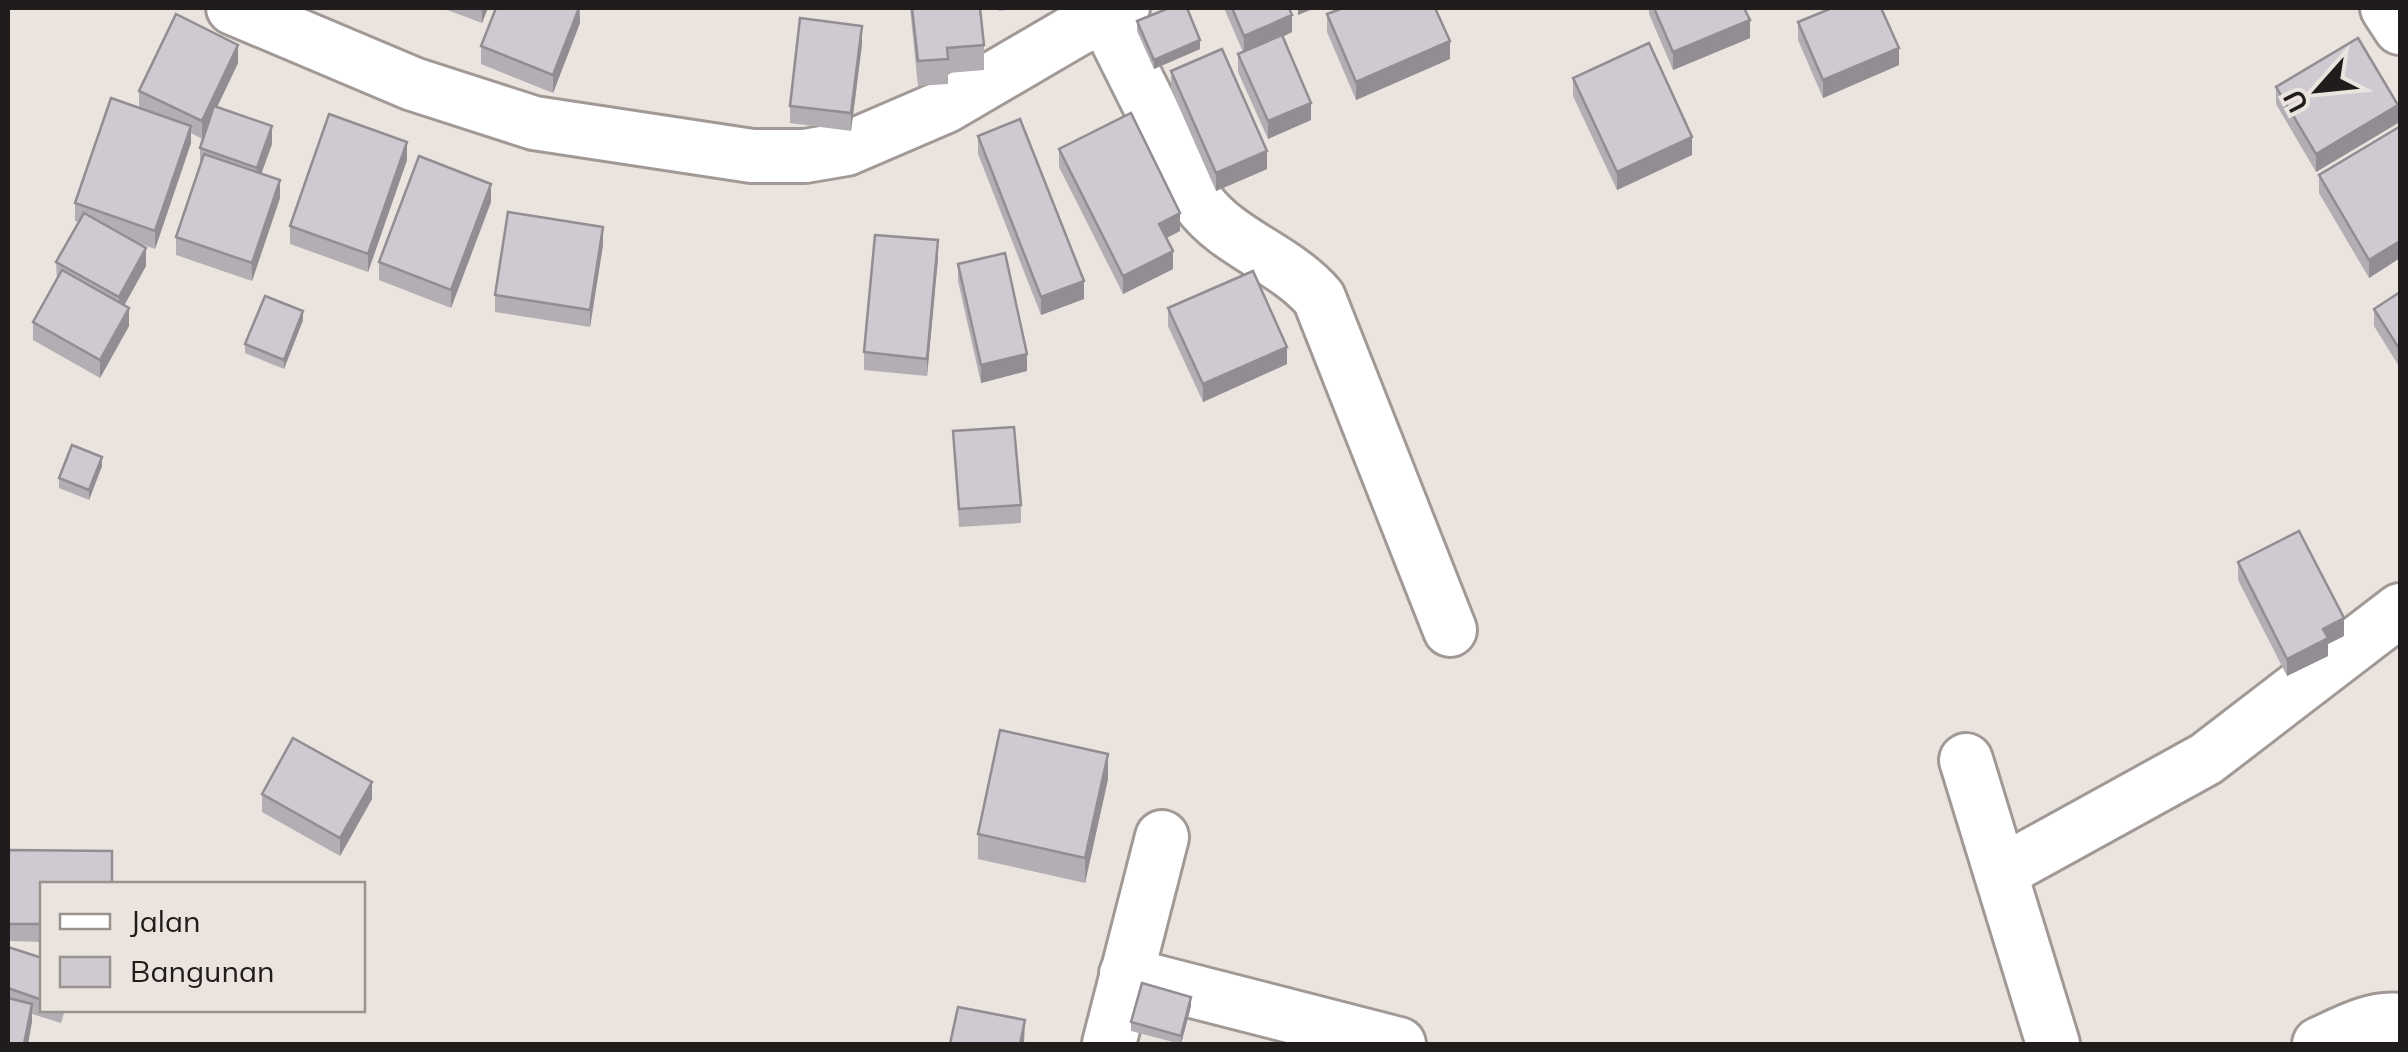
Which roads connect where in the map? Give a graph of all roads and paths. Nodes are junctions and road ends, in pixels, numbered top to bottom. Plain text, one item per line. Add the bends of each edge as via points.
1 (233, 8) edge
2 (2387, 8) edge
3 (1094, 15) edge
4 (2400, 27) edge
5 (2400, 610) edge
6 (1450, 630) dead end
7 (1966, 760) dead end
8 (1162, 837) dead end
9 (2001, 872) junction
10 (1126, 974) junction
11 (2400, 1020) edge
12 (1109, 1044) edge
13 (1400, 1044) edge
14 (2053, 1044) edge
15 (2319, 1044) edge

1 - 3 street via 413,84 534,123 752,156 846,149 946,106
2 - 4 street
3 - 6 street via 1198,202 1319,298
5 - 9 street via 2206,758
7 - 9 street
8 - 10 street
9 - 14 street
10 - 12 street
10 - 13 street
11 - 15 street via 2366,1024

